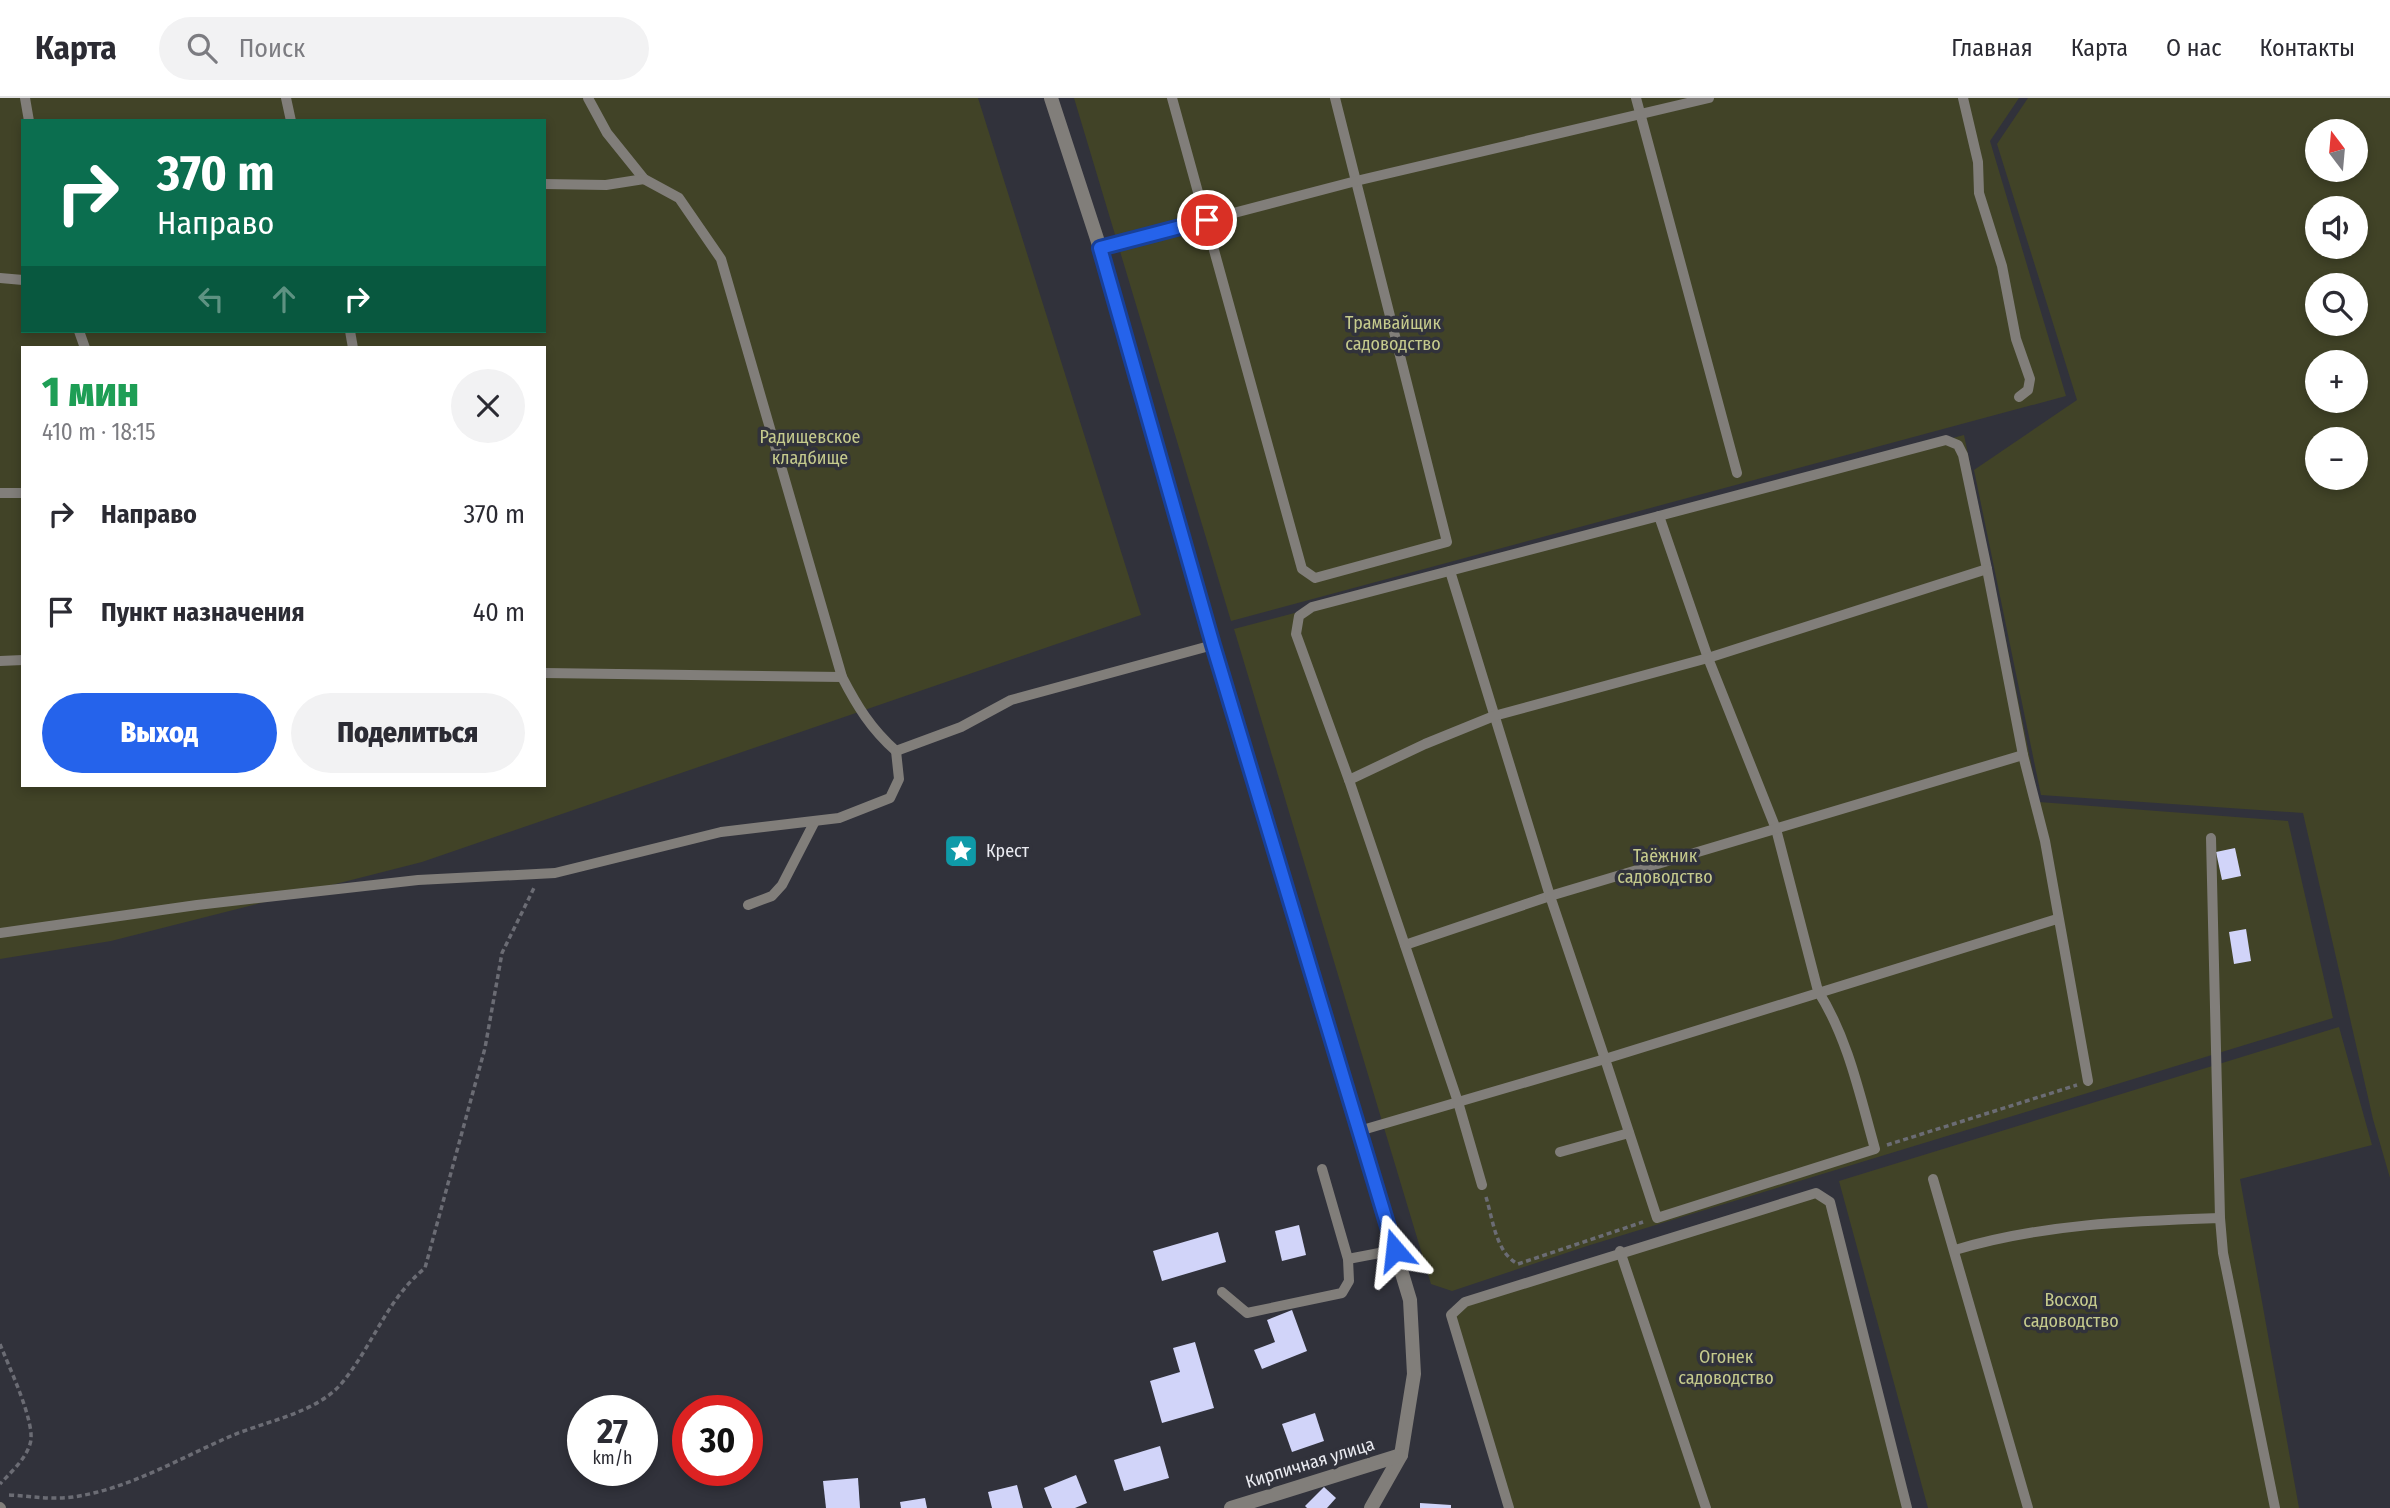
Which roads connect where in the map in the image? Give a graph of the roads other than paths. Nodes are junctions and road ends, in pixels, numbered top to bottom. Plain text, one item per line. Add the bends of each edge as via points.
1 (25, 98) edge
2 (286, 98) edge
3 (588, 98) edge
4 (1051, 98) edge
5 (1172, 98) edge
6 (1335, 98) edge
7 (1636, 98) edge
8 (1709, 98) edge
9 (1964, 98) edge
10 (1640, 113) junction
11 (29, 119) edge
12 (291, 119) edge
13 (645, 179) junction
14 (1356, 181) junction
15 (546, 184) edge
16 (1207, 220) junction
17 (1100, 248) junction
18 (0, 278) edge
19 (21, 280) edge
20 (2020, 397) dead end
21 (1737, 473) dead end
22 (0, 493) edge
23 (21, 493) edge
24 (1659, 516) junction
25 (1987, 569) junction
26 (1450, 571) junction
27 (1213, 645) junction
28 (1708, 658) junction
29 (21, 660) edge
30 (0, 661) edge
31 (546, 673) edge
32 (842, 677) junction
33 (1494, 716) junction
34 (896, 751) junction
35 (2023, 755) junction
36 (1349, 780) junction
37 (816, 821) junction
38 (1776, 829) junction
39 (2211, 838) dead end
40 (1550, 896) junction
41 (748, 905) dead end
42 (2057, 919) junction
43 (0, 933) edge
44 (1405, 944) junction
45 (1818, 991) junction
46 (1605, 1059) junction
47 (2088, 1081) road end
48 (1458, 1102) junction
49 (1359, 1131) junction
50 (1629, 1133) junction
51 (1560, 1152) dead end
52 (1322, 1169) dead end
53 (1933, 1179) dead end
54 (1482, 1185) road end
55 (2220, 1218) junction
56 (1395, 1250) junction
57 (1955, 1250) junction
58 (1620, 1251) junction
59 (1348, 1259) junction
60 (1222, 1292) dead end
61 (1401, 1455) junction
62 (1231, 1508) edge
63 (1371, 1508) edge
64 (1508, 1508) edge
65 (1706, 1508) edge
66 (1907, 1508) edge
67 (2028, 1508) edge
68 (2274, 1508) edge

1 - 11 lane
2 - 12 lane
3 - 13 lane via 607,132
4 - 17 street
5 - 16 lane
6 - 14 lane
7 - 10 lane
8 - 10 lane
9 - 20 lane via 1983,209 2030,379 2028,390
10 - 14 lane
10 - 21 lane
13 - 15 lane via 606,185
13 - 32 lane via 679,198 721,260
14 - 16 lane
14 - 16 lane via 1447,542 1315,578 1301,569
16 - 17 lane
17 - 27 street
18 - 19 lane
22 - 23 lane
24 - 25 lane via 1946,440 1958,445 1964,455
24 - 26 lane
24 - 28 lane
25 - 28 lane
25 - 35 lane
26 - 33 lane
26 - 36 lane via 1312,607 1299,616 1296,634
27 - 34 lane via 1011,700 961,727
27 - 49 street
28 - 33 lane
28 - 38 lane
29 - 30 lane
31 - 32 lane
32 - 34 lane via 863,718
33 - 36 lane
33 - 40 lane
34 - 37 lane via 899,779 890,798 839,818
35 - 38 lane
35 - 42 lane via 2045,841
36 - 44 lane
37 - 41 lane via 782,885 772,896
37 - 43 lane via 722,832 541,874 391,883
38 - 40 lane
38 - 45 lane
39 - 55 lane
40 - 44 lane
40 - 46 lane
42 - 45 lane
42 - 47 lane
44 - 48 lane
45 - 46 lane
45 - 50 lane via 1846,1050 1875,1149 1657,1218
46 - 48 lane
46 - 50 lane
48 - 49 lane
48 - 54 lane
49 - 56 street
50 - 51 lane
52 - 59 lane
53 - 57 lane
55 - 57 lane via 2105,1222 2003,1236
55 - 68 lane
56 - 59 lane
56 - 61 street via 1410,1300 1414,1374
57 - 67 lane
58 - 64 lane via 1465,1301 1451,1315
58 - 65 lane
58 - 66 lane via 1816,1194 1830,1202
59 - 60 lane via 1349,1281 1342,1293 1328,1299 1247,1313
61 - 62 street, Кирпичная улица
61 - 63 street

